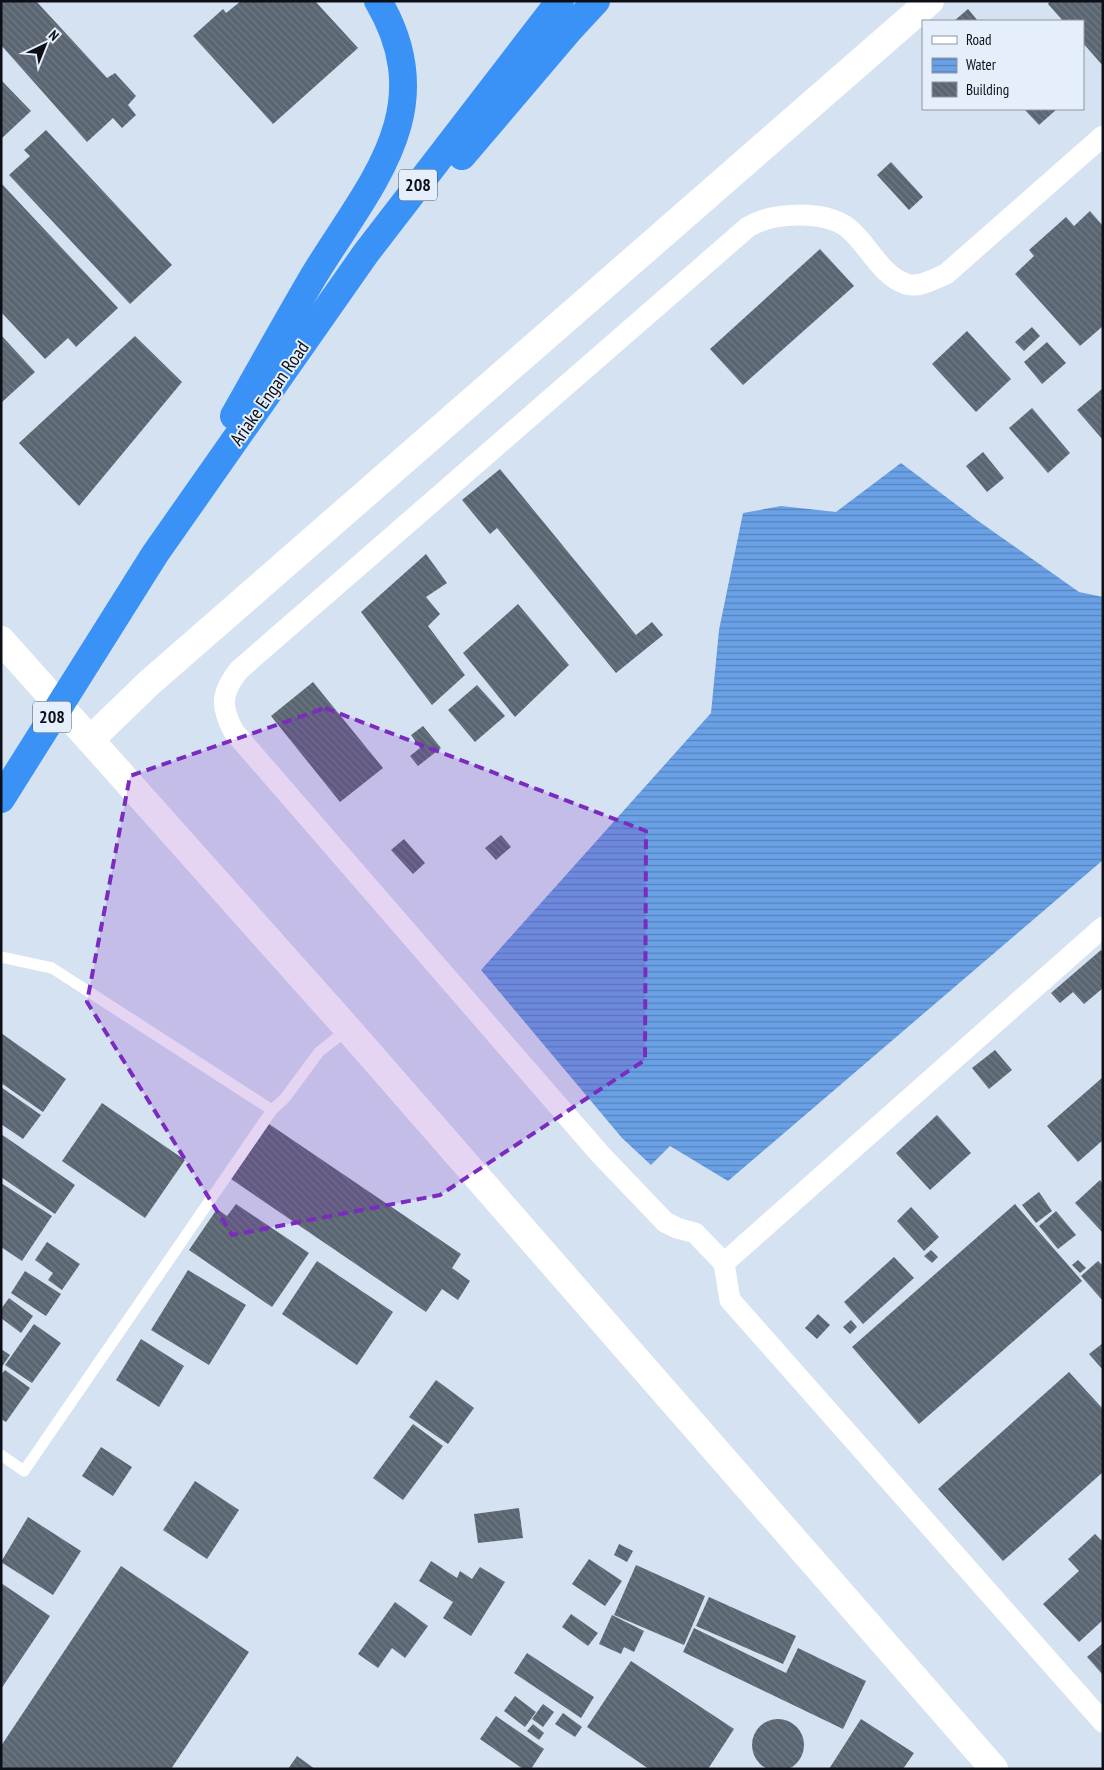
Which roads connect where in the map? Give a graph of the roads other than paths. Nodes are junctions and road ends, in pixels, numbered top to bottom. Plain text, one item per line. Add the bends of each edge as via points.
1 (378, 1) edge
2 (560, 1) edge
3 (596, 1) edge
4 (930, 1) edge
5 (1103, 136) edge
6 (283, 373) junction
7 (155, 554) junction
8 (1, 640) edge
9 (90, 740) junction
10 (1, 800) edge
11 (1103, 928) edge
12 (1, 957) edge
13 (348, 1030) junction
14 (272, 1110) junction
15 (724, 1263) junction
16 (1, 1455) edge
17 (1103, 1722) edge
18 (994, 1769) edge

1 - 7 highway via 391,23 404,70 404,101 390,149
2 - 6 highway, Ariake Engan Road / 208 via 372,246
3 - 6 highway via 496,114 359,285
4 - 9 street via 149,683
5 - 15 street via 946,274 923,284 908,285 891,276 848,228 835,221 801,215 780,216 761,219 748,227 239,670 225,692 223,705 234,732 600,1154 665,1222 695,1233
6 - 7 highway, Ariake Engan Road / 208
7 - 10 highway, Ariake Engan Road / 208
8 - 9 street
9 - 13 street
11 - 15 street
12 - 14 lane via 52,968
13 - 14 lane via 319,1052
13 - 18 street
14 - 16 lane via 24,1471
15 - 17 street via 730,1300

